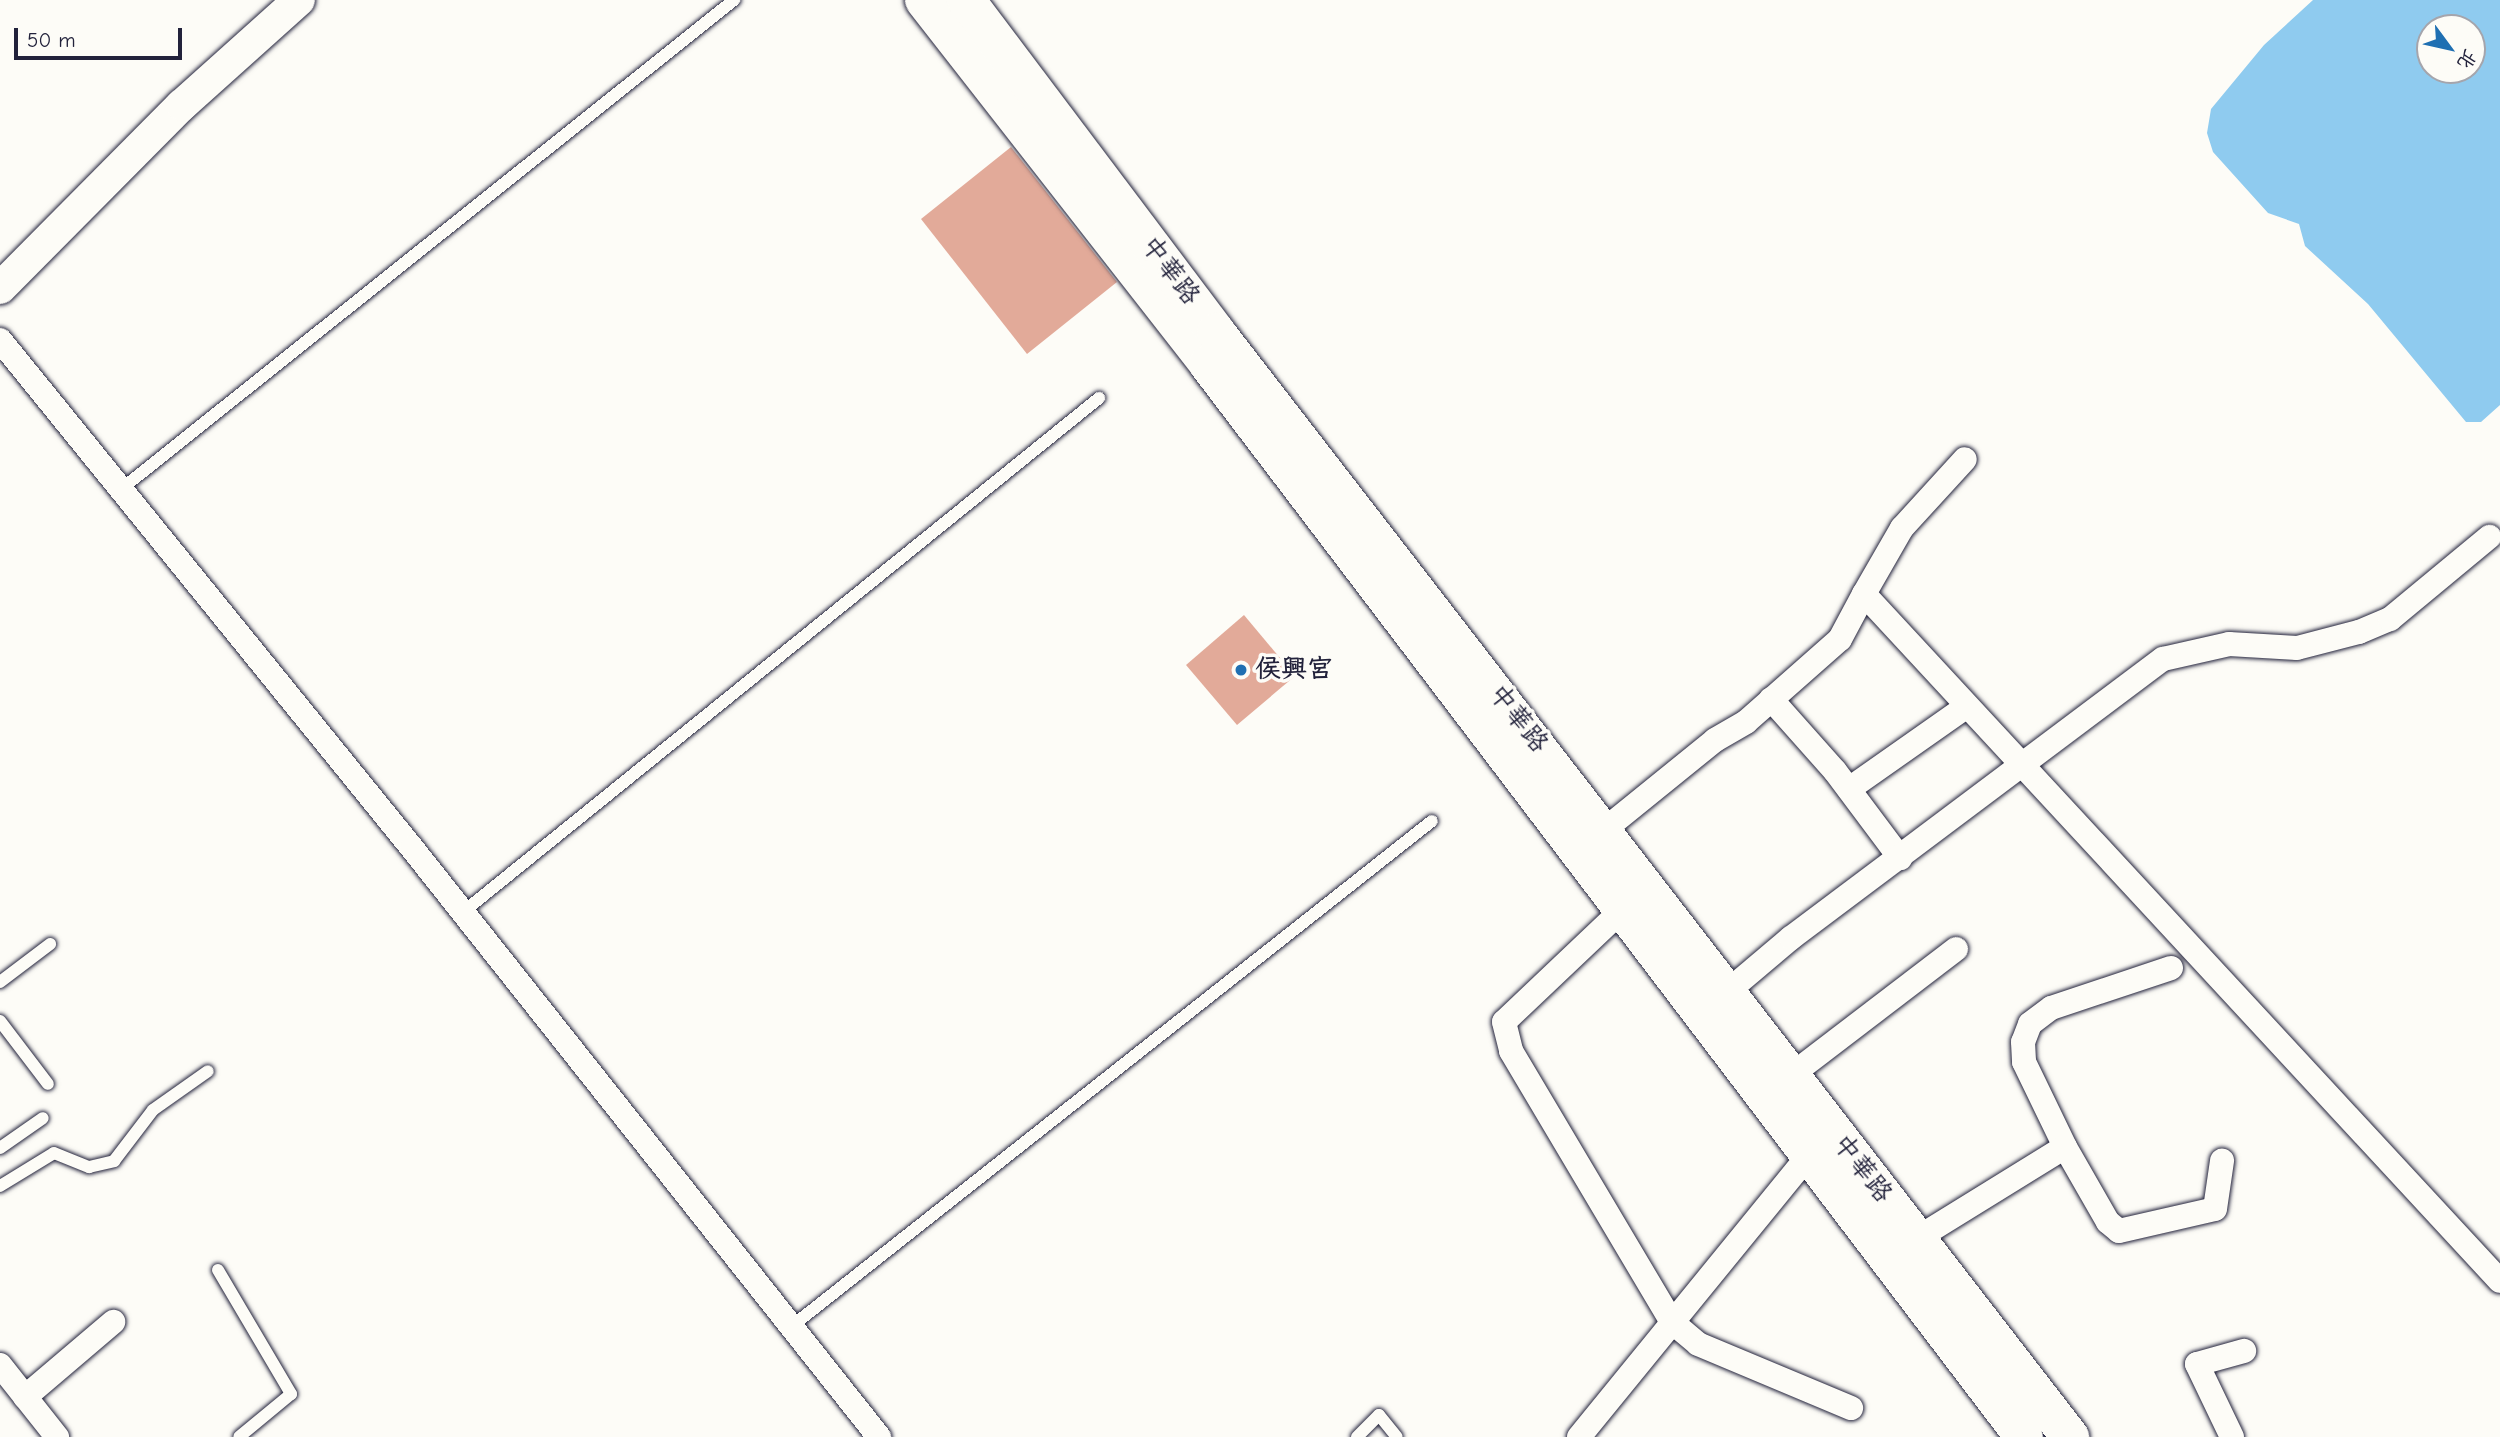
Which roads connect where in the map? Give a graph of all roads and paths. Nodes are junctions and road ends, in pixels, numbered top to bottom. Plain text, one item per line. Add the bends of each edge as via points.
1 (299, 0) edge
2 (734, 0) edge
3 (924, 0) edge
4 (966, 0) edge
5 (0, 288) edge
6 (0, 340) edge
7 (1099, 398) dead end
8 (1965, 459) dead end
9 (120, 490) junction
10 (2489, 537) dead end
11 (1864, 594) junction
12 (1771, 699) junction
13 (1967, 706) junction
14 (2021, 764) junction
15 (1849, 789) junction
16 (1432, 821) dead end
17 (1604, 830) junction
18 (1899, 858) junction
19 (1621, 911) junction
20 (463, 912) junction
21 (50, 944) dead end
22 (1956, 949) dead end
23 (2171, 968) dead end
24 (0, 982) edge
25 (1727, 992) junction
26 (0, 1021) edge
27 (208, 1071) dead end
28 (1790, 1076) junction
29 (48, 1084) dead end
30 (43, 1118) dead end
31 (1819, 1143) junction
32 (2065, 1147) junction
33 (0, 1148) edge
34 (2222, 1161) dead end
35 (0, 1186) edge
36 (1916, 1239) junction
37 (218, 1270) dead end
38 (2500, 1281) edge
39 (113, 1322) dead end
40 (1672, 1322) junction
41 (792, 1326) junction
42 (2244, 1351) dead end
43 (0, 1365) edge
44 (25, 1397) junction
45 (1851, 1408) dead end
46 (57, 1437) edge
47 (239, 1437) edge
48 (879, 1437) edge
49 (1357, 1437) edge
50 (1397, 1437) edge
51 (1578, 1437) edge
52 (2024, 1437) edge
53 (2070, 1437) edge
54 (2232, 1437) edge

1 - 5 street via 182,105
2 - 9 lane
3 - 19 main road, 中華路 via 1208,364
4 - 17 main road, 中華路 via 1216,332
6 - 9 street
7 - 20 lane
8 - 11 street via 1902,528
9 - 20 street
10 - 14 street via 2390,619 2359,632 2297,648 2229,644 2163,659
11 - 12 street via 1840,639
11 - 13 street
12 - 15 street
12 - 17 street
13 - 14 street
13 - 15 street
14 - 18 street
14 - 38 street
15 - 18 street
16 - 41 lane
17 - 25 main road, 中華路
18 - 25 street
19 - 31 main road, 中華路
19 - 40 street via 1504,1022 1511,1051
20 - 41 street
21 - 24 lane
22 - 28 street
23 - 32 street via 2051,1009 2030,1024 2023,1042 2024,1062
25 - 28 main road, 中華路
26 - 29 lane
27 - 35 lane via 153,1110 114,1161 89,1167 54,1153
28 - 31 main road, 中華路
30 - 33 lane
31 - 36 main road, 中華路
31 - 40 street
31 - 52 main road, 中華路
32 - 34 street via 2108,1222 2119,1230 2215,1209
32 - 36 street
36 - 53 main road, 中華路
37 - 47 lane via 291,1394
39 - 44 street
40 - 45 street via 1698,1344
40 - 51 street
41 - 48 street
42 - 54 street via 2197,1364
43 - 44 street
44 - 46 street
49 - 50 lane via 1379,1415

